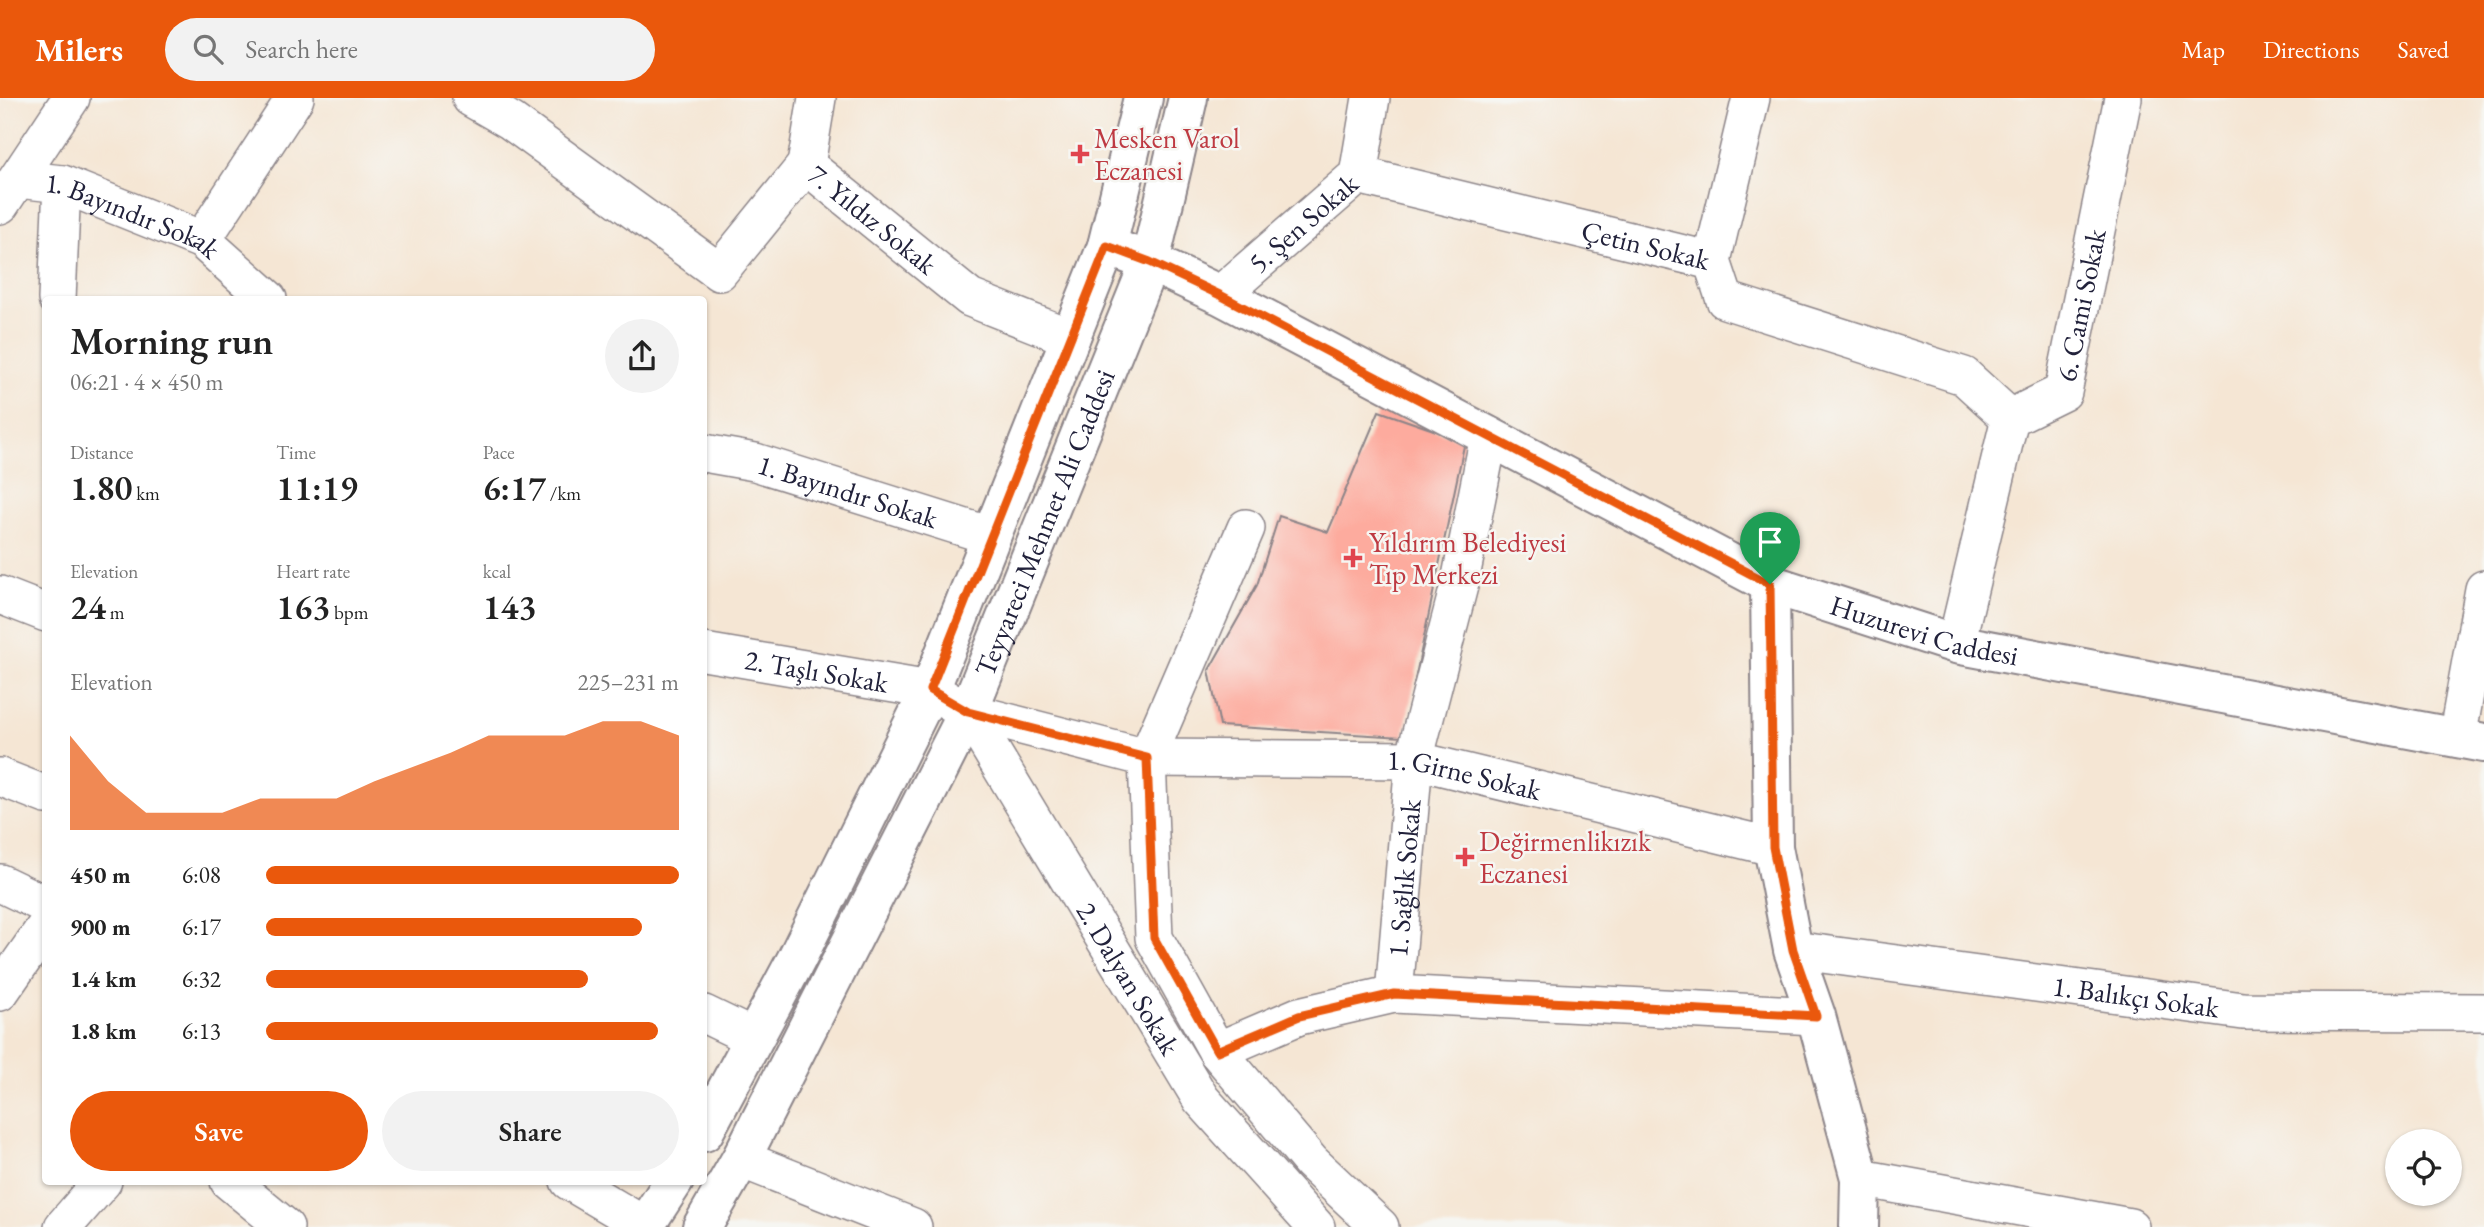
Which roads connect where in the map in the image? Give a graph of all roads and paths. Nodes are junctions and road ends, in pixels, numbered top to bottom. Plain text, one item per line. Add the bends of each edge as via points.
1 (71, 98) edge
2 (295, 98) edge
3 (471, 98) edge
4 (817, 98) edge
5 (1143, 98) edge
6 (1188, 98) edge
7 (1371, 98) edge
8 (1751, 98) edge
9 (2123, 98) edge
10 (806, 165) junction
11 (1358, 175) junction
12 (62, 184) junction
13 (9, 192) edge
14 (201, 240) junction
15 (1107, 246) junction
16 (1712, 261) junction
17 (1150, 262) junction
18 (1220, 295) junction
19 (57, 296) edge
20 (265, 296) edge
21 (1071, 338) junction
22 (2010, 418) junction
23 (1489, 436) junction
24 (707, 454) edge
25 (1246, 528) dead end
26 (991, 537) junction
27 (1770, 584) junction
28 (2484, 589) edge
29 (0, 595) edge
30 (42, 603) edge
31 (1956, 645) junction
32 (707, 653) edge
33 (930, 690) junction
34 (968, 712) junction
35 (2471, 741) edge
36 (1147, 758) junction
37 (1414, 760) junction
38 (0, 777) edge
39 (42, 793) edge
40 (1773, 847) junction
41 (0, 883) edge
42 (42, 903) edge
43 (42, 932) edge
44 (1793, 950) junction
45 (0, 992) edge
46 (1394, 994) junction
47 (2484, 1013) edge
48 (707, 1015) edge
49 (1816, 1016) junction
50 (754, 1038) junction
51 (1217, 1051) junction
52 (707, 1126) edge
53 (741, 1158) junction
54 (1860, 1178) junction
55 (100, 1185) edge
56 (234, 1185) edge
57 (576, 1185) edge
58 (671, 1185) edge
59 (281, 1226) edge
60 (644, 1226) edge
61 (63, 1227) edge
62 (702, 1227) edge
63 (913, 1227) edge
64 (1316, 1227) edge
65 (1380, 1227) edge
66 (1859, 1227) edge
67 (2130, 1227) edge

1 - 13 street
2 - 14 street
3 - 10 street, 7. Yıldız Sokak via 511,121 719,272
4 - 10 street
5 - 15 main road, Teyyareci Mehmet Ali Caddesi
6 - 17 main road, Teyyareci Mehmet Ali Caddesi
7 - 11 street, 5. Şen Sokak
8 - 16 street
9 - 22 street, 6. Cami Sokak via 2063,392
10 - 21 street, 7. Yıldız Sokak via 970,298
11 - 16 street, Çetin Sokak
11 - 18 street, 5. Şen Sokak
12 - 13 street, 1. Bayındır Sokak
12 - 14 street, 1. Bayındır Sokak
12 - 19 street
14 - 20 street, 1. Bayındır Sokak
15 - 17 main road, Huzurevi Caddesi
15 - 21 main road, Teyyareci Mehmet Ali Caddesi
16 - 22 street, Çetin Sokak via 1725,300 1964,376
17 - 18 main road, Huzurevi Caddesi
17 - 34 main road, Teyyareci Mehmet Ali Caddesi
18 - 23 main road, Huzurevi Caddesi
21 - 26 main road, Teyyareci Mehmet Ali Caddesi
22 - 31 street
23 - 27 main road, Huzurevi Caddesi
23 - 37 street, 1. Sağlık Sokak via 1460,582
24 - 26 street, 1. Bayındır Sokak via 755,463
25 - 36 street
26 - 33 main road, Teyyareci Mehmet Ali Caddesi
27 - 31 main road, Huzurevi Caddesi
27 - 40 main road
28 - 35 street
29 - 30 street
31 - 35 main road, Huzurevi Caddesi
32 - 33 street, 2. Taşlı Sokak
33 - 34 street, 2. Dalyan Sokak
33 - 50 main road, Teyyareci Mehmet Ali Caddesi
34 - 36 street, 2. Dalyan Sokak
34 - 53 main road, Teyyareci Mehmet Ali Caddesi
34 - 64 street, 2. Dalyan Sokak via 1201,1099
36 - 37 street, 1. Girne Sokak
36 - 51 street, 2. Dalyan Sokak via 1154,938
37 - 40 street, 1. Girne Sokak
37 - 46 street, 1. Sağlık Sokak
38 - 39 street
40 - 44 main road
41 - 42 street
43 - 45 street
44 - 47 street, 1. Balıkçı Sokak via 2243,1011
44 - 49 main road
46 - 49 street
46 - 51 street via 1299,1016
48 - 50 street
49 - 54 main road
50 - 52 main road, Teyyareci Mehmet Ali Caddesi
51 - 65 street, 2. Dalyan Sokak via 1311,1162
53 - 62 main road, Teyyareci Mehmet Ali Caddesi
53 - 63 street
54 - 66 main road
54 - 67 street
55 - 61 street
56 - 59 street
57 - 60 street
58 - 60 main road

